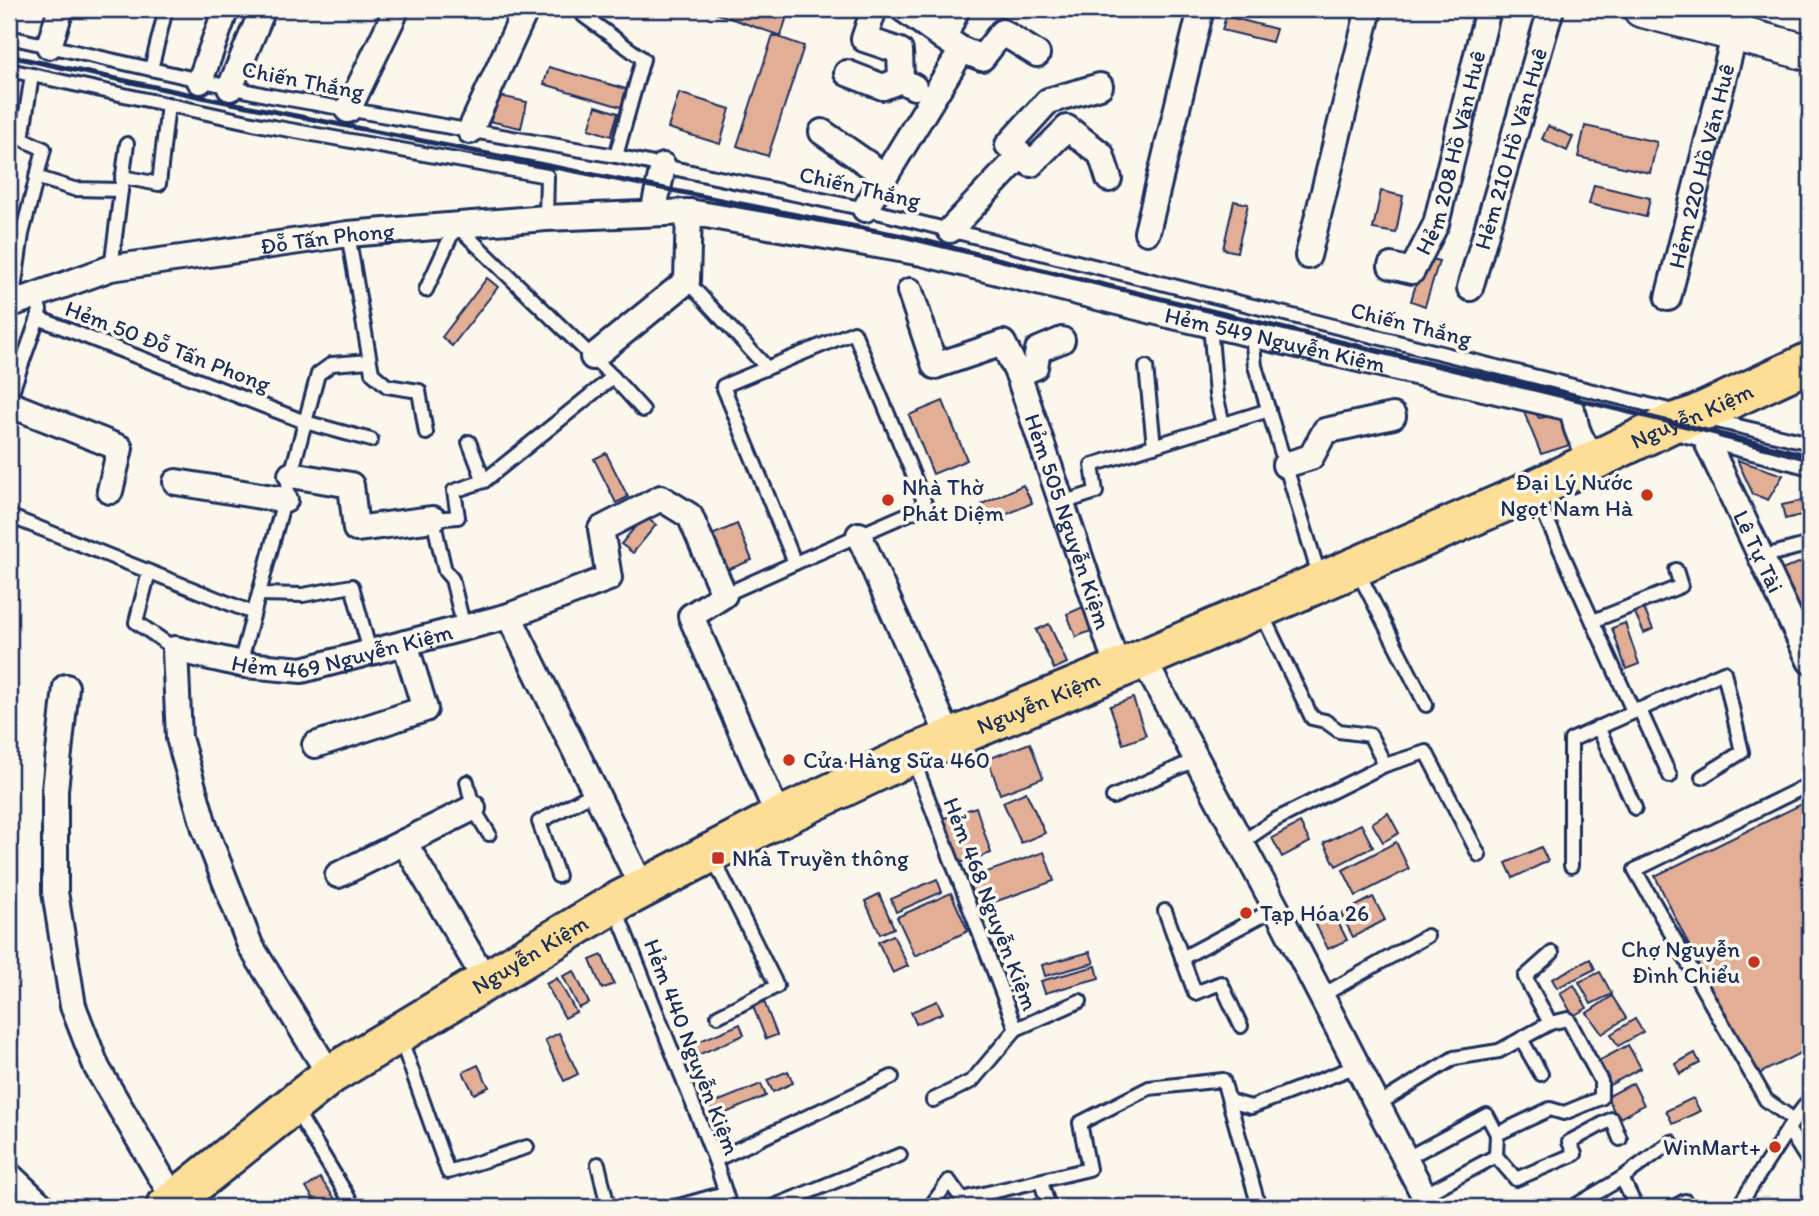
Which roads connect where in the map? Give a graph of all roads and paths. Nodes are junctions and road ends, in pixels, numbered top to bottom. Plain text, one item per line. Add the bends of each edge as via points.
1 (61, 9) edge
2 (166, 9) edge
3 (226, 9) edge
4 (263, 9) edge
5 (393, 9) edge
6 (526, 9) edge
7 (874, 9) edge
8 (902, 9) edge
9 (957, 9) edge
10 (1201, 9) edge
11 (1370, 9) edge
12 (1488, 9) edge
13 (1550, 9) edge
14 (1641, 9) edge
15 (584, 16) dead end
16 (1738, 20) edge
17 (9, 37) edge
18 (953, 44) junction
19 (49, 46) junction
20 (1810, 53) edge
21 (1037, 54) dead end
22 (151, 69) junction
23 (9, 70) edge
24 (847, 73) dead end
25 (32, 75) junction
26 (901, 80) junction
27 (200, 81) junction
28 (1100, 86) dead end
29 (230, 88) junction
30 (932, 98) junction
31 (168, 104) junction
32 (348, 110) junction
33 (470, 131) junction
34 (822, 132) dead end
35 (127, 144) dead end
36 (1021, 155) junction
37 (616, 156) junction
38 (663, 166) junction
39 (884, 176) junction
40 (36, 177) junction
41 (1110, 179) dead end
42 (122, 184) junction
43 (865, 209) junction
44 (689, 212) junction
45 (653, 213) junction
46 (546, 218) junction
47 (456, 225) junction
48 (950, 230) junction
49 (1147, 232) dead end
50 (348, 234) junction
51 (922, 253) joint
52 (1308, 256) dead end
53 (1391, 266) dead end
54 (111, 268) junction
55 (687, 281) junction
56 (1470, 288) dead end
57 (426, 290) dead end
58 (910, 291) dead end
59 (1668, 298) dead end
60 (10, 305) edge
61 (36, 307) junction
62 (1210, 324) junction
63 (1252, 333) junction
64 (1062, 340) dead end
65 (593, 357) junction
66 (369, 360) junction
67 (1810, 362) edge
68 (1146, 367) dead end
69 (767, 368) junction
70 (1018, 374) junction
71 (613, 377) junction
72 (9, 402) edge
73 (643, 410) dead end
74 (1269, 410) junction
75 (1393, 416) dead end
76 (305, 422) junction
77 (1223, 424) junction
78 (1687, 429) junction
79 (426, 433) dead end
80 (371, 440) dead end
81 (469, 442) dead end
82 (1810, 443) edge
83 (1154, 446) junction
84 (1595, 460) junction
85 (1285, 465) junction
86 (1810, 468) edge
87 (291, 475) junction
88 (484, 481) junction
89 (176, 482) dead end
90 (1534, 490) junction
91 (110, 491) dead end
92 (285, 500) junction
93 (1062, 503) junction
94 (9, 516) edge
95 (433, 519) junction
96 (859, 535) junction
97 (1810, 544) edge
98 (1761, 557) junction
99 (795, 563) junction
100 (1356, 567) junction
101 (1676, 570) dead end
102 (149, 572) junction
103 (1321, 582) junction
104 (258, 594) junction
105 (723, 595) junction
106 (1259, 608) junction
107 (253, 613) junction
108 (509, 617) junction
109 (1593, 621) junction
110 (464, 628) junction
111 (405, 643) junction
112 (175, 649) junction
113 (370, 652) junction
114 (1810, 658) edge
115 (240, 664) junction
116 (1131, 664) junction
117 (66, 687) dead end
118 (1426, 705) dead end
119 (1636, 709) junction
120 (1598, 727) junction
121 (950, 739) junction
122 (315, 746) dead end
123 (911, 755) junction
124 (1197, 760) junction
125 (1385, 765) junction
126 (1670, 776) dead end
127 (1702, 777) dead end
128 (467, 782) dead end
129 (1810, 784) edge
130 (595, 792) junction
131 (1113, 797) dead end
132 (473, 808) junction
133 (1635, 808) dead end
134 (779, 818) junction
135 (489, 834) dead end
136 (404, 842) junction
137 (1241, 843) junction
138 (710, 853) junction
139 (1479, 855) dead end
140 (1571, 866) dead end
141 (338, 875) dead end
142 (558, 876) dead end
143 (628, 896) junction
144 (1276, 908) junction
145 (1165, 911) dead end
146 (1427, 936) dead end
147 (1552, 953) dead end
148 (1182, 958) junction
149 (486, 981) junction
150 (1321, 996) junction
151 (1080, 1001) dead end
152 (718, 1016) dead end
153 (1550, 1023) junction
154 (1241, 1026) dead end
155 (1016, 1029) junction
156 (399, 1033) junction
157 (1521, 1039) junction
158 (1357, 1066) junction
159 (330, 1074) junction
160 (1541, 1074) dead end
161 (892, 1077) dead end
162 (1601, 1098) junction
163 (1810, 1099) edge
164 (933, 1100) dead end
165 (1229, 1101) junction
166 (293, 1105) junction
167 (1377, 1105) junction
168 (1612, 1119) junction
169 (1791, 1125) junction
170 (1497, 1134) junction
171 (1620, 1139) dead end
172 (1671, 1142) dead end
173 (527, 1147) dead end
174 (901, 1155) dead end
175 (1496, 1156) junction
176 (1405, 1159) junction
177 (715, 1160) junction
178 (598, 1164) dead end
179 (1810, 1164) edge
180 (9, 1175) edge
181 (1622, 1178) junction
182 (1041, 1182) junction
183 (725, 1193) junction
184 (1427, 1201) edge
185 (171, 1204) edge
186 (43, 1207) edge
187 (354, 1207) edge
188 (608, 1207) edge
189 (675, 1207) edge
190 (730, 1207) edge
191 (772, 1207) edge
192 (930, 1207) edge
193 (1049, 1207) edge
194 (1259, 1207) edge
195 (1573, 1207) edge
196 (1636, 1207) edge
197 (1674, 1207) edge
198 (1689, 1207) edge
199 (1738, 1207) edge

1 - 19 street
2 - 22 lane
3 - 27 street
4 - 29 street
5 - 32 street
6 - 33 street
7 - 26 street via 864,39 900,51
8 - 18 street
9 - 18 street
10 - 49 street
11 - 52 street
12 - 53 street, Hẻm 208 Hồ Văn Huê via 1436,224 1412,271
13 - 56 street, Hẻm 210 Hồ Văn Huê
14 - 16 main road
15 - 37 lane via 643,59
16 - 20 main road
16 - 59 street, Hẻm 220 Hồ Văn Huê
17 - 19 lane, Chiến Thắng
18 - 21 street via 982,58 1002,32
18 - 30 street
19 - 22 lane, Chiến Thắng
22 - 27 lane, Chiến Thắng
23 - 25 lane
24 - 26 street via 883,87
25 - 31 lane
25 - 40 lane via 22,139 44,149
26 - 30 street
27 - 29 lane, Chiến Thắng
28 - 36 street via 1048,101 1007,145
29 - 32 lane, Chiến Thắng
30 - 39 street
31 - 42 lane via 159,184
31 - 46 lane via 547,176
32 - 33 lane, Chiến Thắng
33 - 37 lane, Chiến Thắng
34 - 39 street
35 - 42 lane
36 - 41 street via 1031,164 1068,128 1101,154
36 - 48 street
37 - 38 lane, Chiến Thắng
38 - 43 lane, Chiến Thắng
38 - 45 street
39 - 43 street
40 - 42 lane via 74,189
40 - 60 lane
42 - 54 lane
43 - 48 lane, Chiến Thắng
44 - 45 street, Đỗ Tấn Phong
44 - 51 street, Đỗ Tấn Phong
44 - 55 street
45 - 46 street, Đỗ Tấn Phong
46 - 47 street, Đỗ Tấn Phong
47 - 50 street, Đỗ Tấn Phong
47 - 57 lane
47 - 65 lane
48 - 78 lane, Chiến Thắng
50 - 54 street, Đỗ Tấn Phong
50 - 66 lane
51 - 62 street, Hẻm 549 Nguyễn Kiệm
54 - 61 street, Đỗ Tấn Phong
55 - 65 street
55 - 69 lane
58 - 70 street, Hẻm 505 Nguyễn Kiệm via 935,366 1003,343
60 - 61 street, Đỗ Tấn Phong
61 - 72 lane
61 - 76 lane, Hẻm 50 Đỗ Tấn Phong
62 - 63 street, Hẻm 549 Nguyễn Kiệm
62 - 77 lane
63 - 74 lane via 1255,366
63 - 84 street, Hẻm 549 Nguyễn Kiệm via 1570,408
64 - 70 street via 1038,350 1035,367
65 - 71 lane
66 - 76 lane via 332,364 318,374
66 - 79 lane via 372,373 387,386 419,391
67 - 78 main road, Nguyễn Kiệm
68 - 83 lane
69 - 96 lane via 854,332 926,506
69 - 99 lane via 723,386
70 - 93 street, Hẻm 505 Nguyễn Kiệm
71 - 73 lane
71 - 88 lane
72 - 91 street via 120,448
74 - 77 lane
74 - 85 lane
75 - 85 street via 1325,430 1311,457
76 - 80 lane, Hẻm 50 Đỗ Tấn Phong
76 - 87 lane
77 - 83 lane
78 - 82 lane
78 - 84 main road, Nguyễn Kiệm
78 - 86 lane
78 - 98 street, Lê Tự Tài
81 - 88 lane
83 - 93 lane via 1091,465 1096,492
84 - 90 main road, Nguyễn Kiệm
85 - 103 lane
87 - 92 lane
87 - 95 street via 351,485 356,529
88 - 95 lane via 454,491 457,517
89 - 92 street
90 - 100 main road, Nguyễn Kiệm
90 - 109 lane
92 - 104 lane
93 - 116 street, Hẻm 505 Nguyễn Kiệm
94 - 102 lane
95 - 110 lane
96 - 99 lane
96 - 121 street
97 - 98 lane
98 - 114 street, Lê Tự Tài
99 - 105 lane
100 - 103 main road, Nguyễn Kiệm
100 - 118 lane
101 - 109 lane via 1681,586
102 - 107 lane
102 - 112 lane via 136,622
103 - 106 main road, Nguyễn Kiệm
104 - 107 lane
104 - 113 lane via 303,595 352,586
105 - 108 street, Hẻm 469 Nguyễn Kiệm via 690,516 661,498 601,528 610,578
105 - 134 street via 691,616
106 - 116 main road, Nguyễn Kiệm
106 - 125 lane via 1312,718 1339,731 1370,735
107 - 115 lane
108 - 110 street, Hẻm 469 Nguyễn Kiệm
108 - 130 street
109 - 119 lane
110 - 111 street, Hẻm 469 Nguyễn Kiệm
111 - 113 street, Hẻm 469 Nguyễn Kiệm
111 - 122 street via 425,709
112 - 115 street, Hẻm 469 Nguyễn Kiệm
112 - 159 street via 179,738 205,829 250,946
113 - 115 street, Hẻm 469 Nguyễn Kiệm via 302,670
116 - 121 main road, Nguyễn Kiệm
116 - 124 street, Hẻm 505 Nguyễn Kiệm
117 - 185 street via 55,790 55,892 73,1006 97,1069
119 - 120 lane
119 - 126 lane
119 - 127 lane via 1724,672 1742,752
120 - 133 lane
120 - 140 lane via 1570,740
121 - 123 main road, Nguyễn Kiệm
123 - 134 main road, Nguyễn Kiệm
123 - 155 lane, Hẻm 468 Nguyễn Kiệm
124 - 131 lane
124 - 137 street, Hẻm 505 Nguyễn Kiệm
125 - 137 lane via 1275,820
125 - 139 lane via 1426,752
128 - 132 lane
129 - 169 lane via 1634,870 1766,1100
130 - 142 lane via 539,822
130 - 143 street
132 - 135 lane
132 - 136 street
134 - 138 main road, Nguyễn Kiệm
136 - 141 street
136 - 149 street
137 - 144 street, Hẻm 505 Nguyễn Kiệm
138 - 143 main road, Nguyễn Kiệm
138 - 152 lane via 777,986
143 - 149 main road, Nguyễn Kiệm
143 - 177 lane, Hẻm 440 Nguyễn Kiệm
144 - 148 lane
144 - 150 street, Hẻm 505 Nguyễn Kiệm
145 - 148 lane
146 - 150 lane
147 - 153 lane via 1525,977
148 - 154 lane via 1195,993 1221,983
149 - 156 main road, Nguyễn Kiệm
150 - 158 street, Hẻm 505 Nguyễn Kiệm
151 - 155 lane, Hẻm 468 Nguyễn Kiệm
153 - 157 lane
153 - 162 lane via 1568,1018 1601,1081
155 - 164 lane, Hẻm 468 Nguyễn Kiệm via 972,1081
156 - 159 main road, Nguyễn Kiệm
156 - 173 lane via 448,1172
157 - 160 lane
157 - 167 lane via 1499,1051 1454,1058
158 - 165 lane via 1251,1107
158 - 167 street, Hẻm 505 Nguyễn Kiệm
159 - 166 main road, Nguyễn Kiệm
161 - 177 lane
162 - 168 lane
162 - 170 lane via 1564,1113 1550,1109
163 - 169 lane
165 - 182 lane via 1223,1080 1149,1088 1080,1123 1089,1169
165 - 194 lane
166 - 185 main road, Nguyễn Kiệm
166 - 187 lane
167 - 176 street, Hẻm 505 Nguyễn Kiệm
168 - 171 lane
168 - 175 lane via 1569,1142 1575,1154 1517,1179
169 - 179 lane
169 - 199 lane
170 - 175 lane
170 - 176 lane via 1487,1115
172 - 181 lane
174 - 191 lane
175 - 184 lane
176 - 184 street, Hẻm 505 Nguyễn Kiệm
177 - 183 lane, Hẻm 440 Nguyễn Kiệm
178 - 188 lane
180 - 186 street
181 - 195 lane
181 - 196 lane
182 - 192 lane via 962,1199 949,1181
182 - 193 lane
183 - 189 lane
183 - 190 lane, Hẻm 440 Nguyễn Kiệm
197 - 198 lane via 1685,1201

